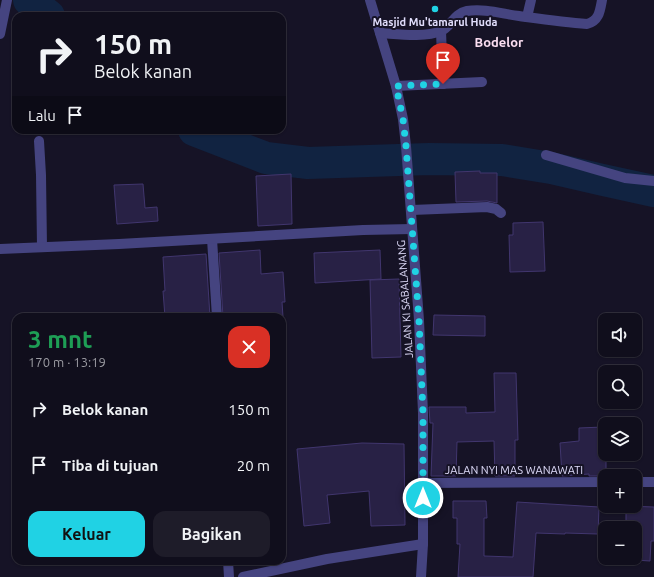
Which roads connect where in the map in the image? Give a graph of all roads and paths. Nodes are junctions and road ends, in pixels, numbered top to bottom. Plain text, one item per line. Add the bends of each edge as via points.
1 (7, 0) edge
2 (370, 0) edge
3 (530, 0) edge
4 (602, 0) edge
5 (527, 17) junction
6 (441, 31) junction
7 (380, 33) junction
8 (0, 34) edge
9 (482, 82) dead end
10 (443, 84) junction
11 (396, 86) junction
12 (39, 142) dead end
13 (546, 156) dead end
14 (654, 181) edge
15 (412, 210) junction
16 (501, 213) dead end
17 (412, 229) junction
18 (212, 238) junction
19 (42, 246) junction
20 (0, 249) edge
21 (216, 313) edge
22 (598, 482) edge
23 (642, 482) edge
24 (654, 482) edge
25 (423, 483) junction
26 (423, 544) junction
27 (228, 565) edge
28 (229, 577) edge
29 (244, 577) edge
30 (421, 577) edge

1 - 8 street
2 - 7 street, JALAN KI SABALANANG
3 - 5 street
4 - 5 street via 593,23
5 - 6 street via 466,11 455,17
6 - 7 street via 420,35
6 - 10 street
7 - 11 street, JALAN KI SABALANANG
9 - 10 street
10 - 11 street
11 - 15 street, JALAN KI SABALANANG via 403,119
12 - 19 street
13 - 14 street via 625,178
15 - 16 street via 487,207
15 - 17 street, JALAN KI SABALANANG
17 - 18 street
17 - 25 street, JALAN KI SABALANANG via 420,328
18 - 19 street
18 - 21 street
19 - 20 street
22 - 25 street, JALAN NYI MAS WANAWATI
23 - 24 street
25 - 26 street, JALAN KI SABALANANG
26 - 29 street via 327,558
26 - 30 street, JALAN KI SABALANANG
27 - 28 street

